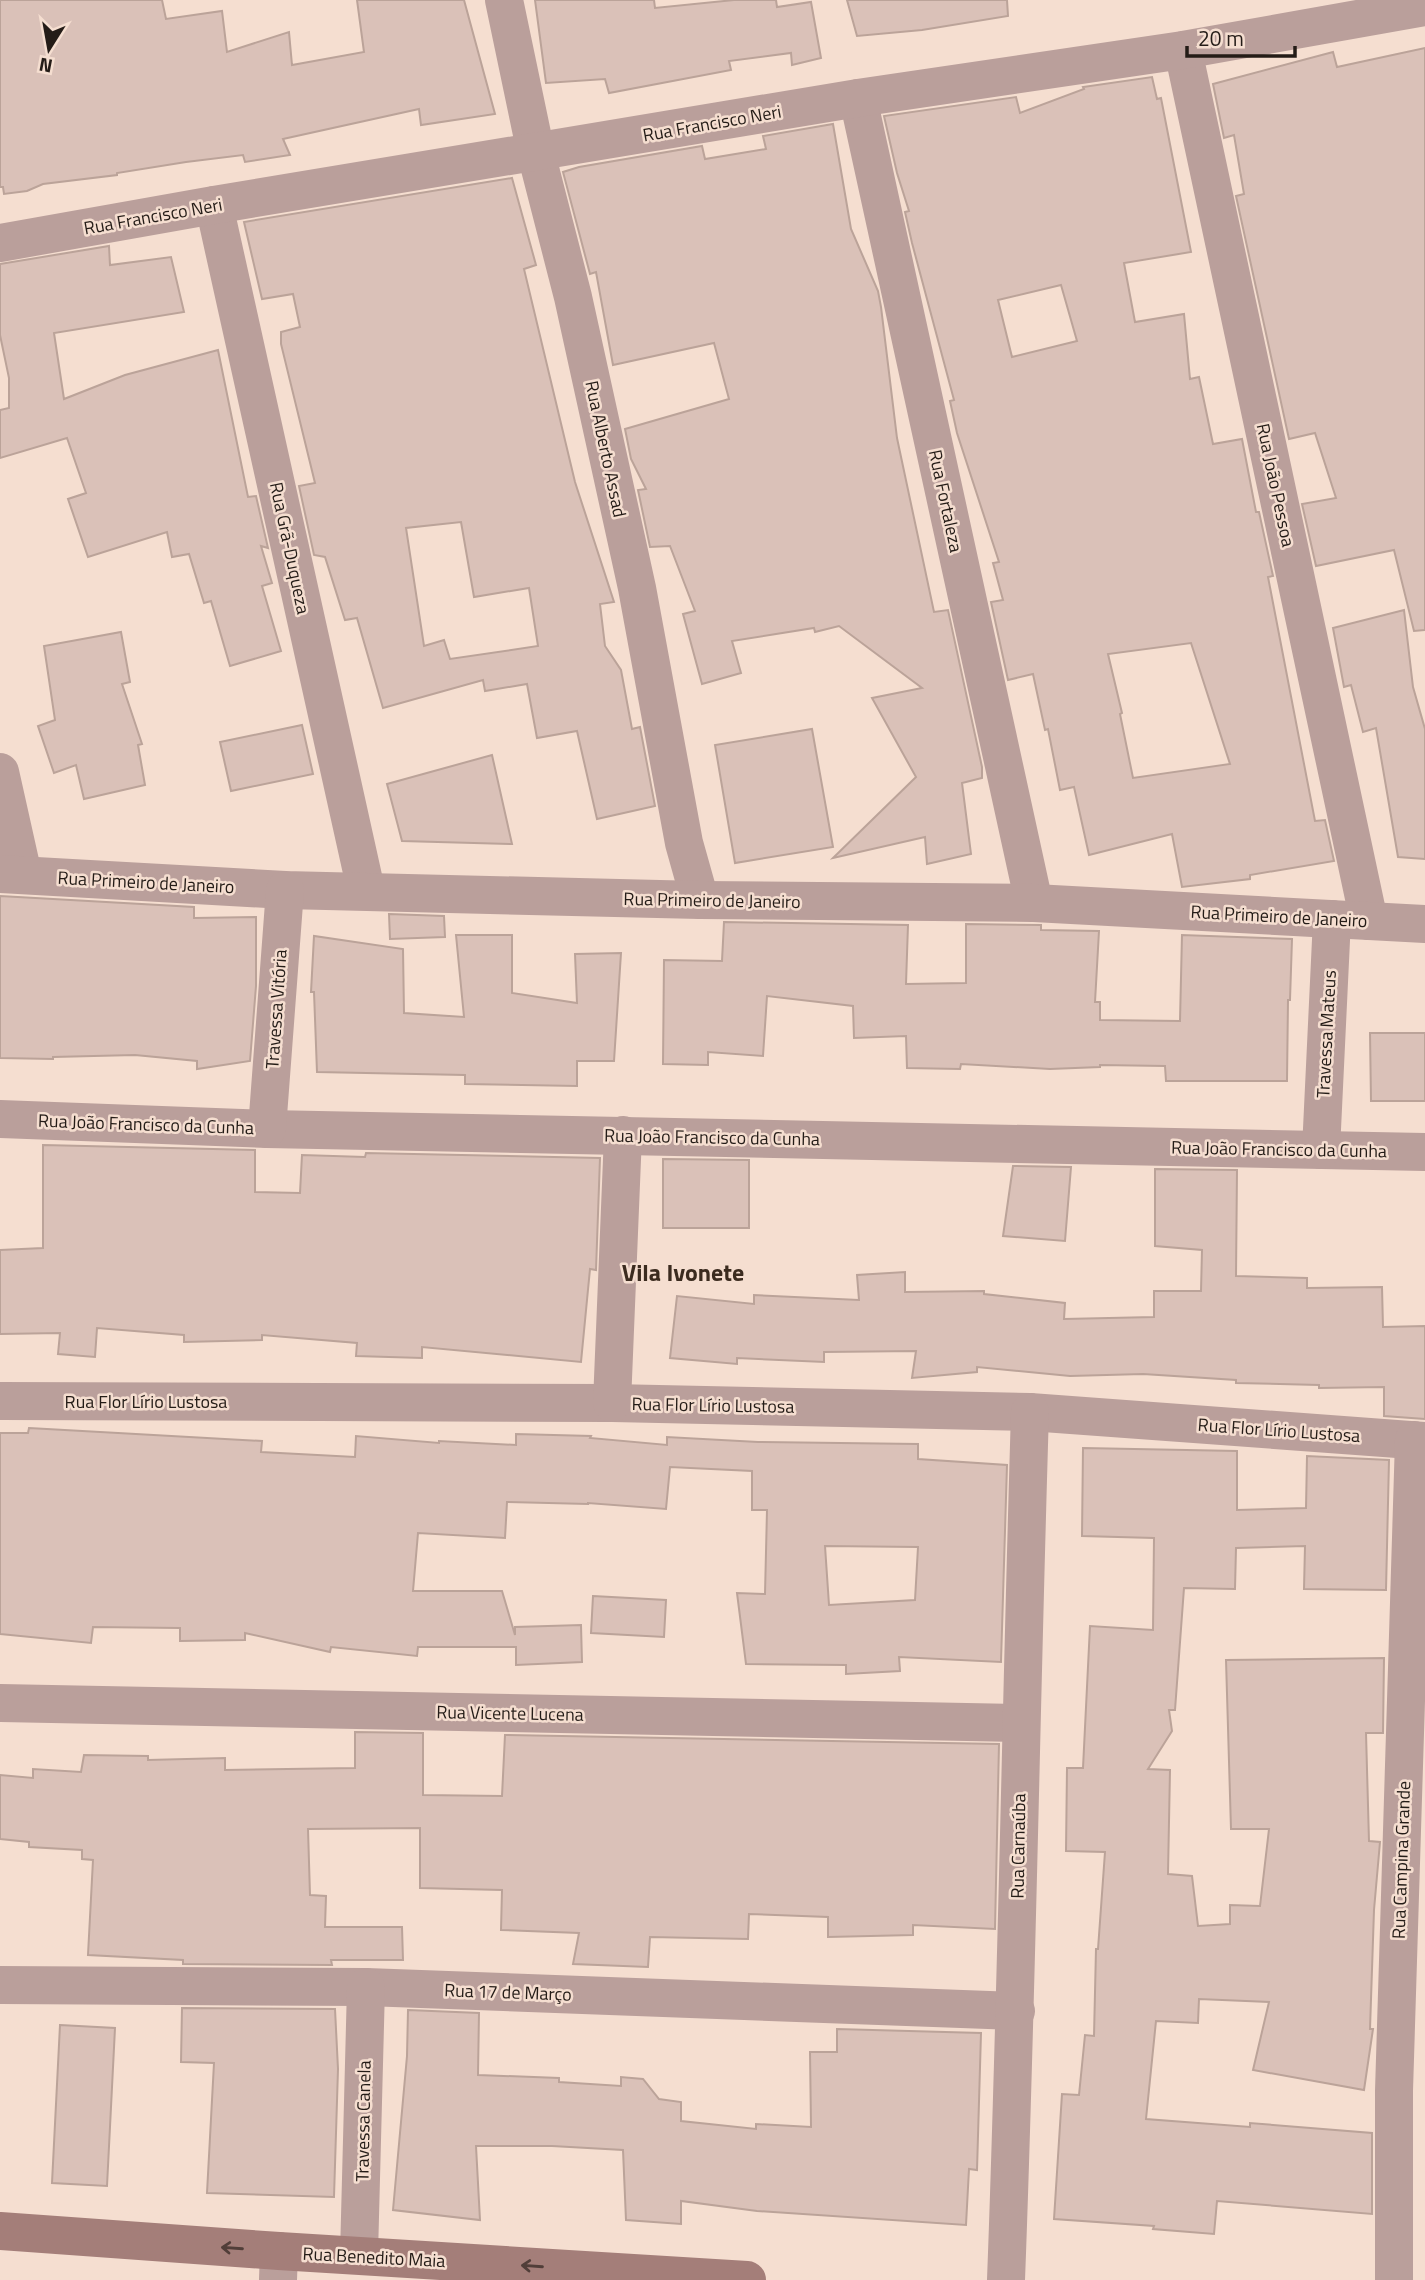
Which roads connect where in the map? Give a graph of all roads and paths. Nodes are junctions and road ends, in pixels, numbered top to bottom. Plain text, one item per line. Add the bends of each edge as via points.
1 (504, 0) edge
2 (1425, 7) edge
3 (1183, 50) junction
4 (858, 98) junction
5 (536, 153) junction
6 (214, 205) junction
7 (0, 243) edge
8 (0, 772) edge
9 (11, 875) edge
10 (285, 890) junction
11 (366, 890) junction
12 (700, 900) junction
13 (1034, 903) junction
14 (1332, 919) junction
15 (1369, 921) junction
16 (1425, 923) edge
17 (0, 1119) edge
18 (267, 1129) junction
19 (623, 1135) junction
20 (1321, 1150) junction
21 (1425, 1152) edge
22 (0, 1401) edge
23 (612, 1403) junction
24 (1030, 1412) junction
25 (1420, 1441) edge
26 (0, 1703) edge
27 (1020, 1723) junction
28 (1414, 1769) edge
29 (0, 1984) edge
30 (366, 1987) junction
31 (1016, 2011) junction
32 (1410, 2092) edge
33 (0, 2231) edge
34 (359, 2255) junction
35 (279, 2266) edge
36 (747, 2280) edge
37 (1006, 2280) edge
38 (1394, 2280) edge

1 - 5 street, Rua Alberto Assad
2 - 3 street, Rua Francisco Neri
3 - 4 street, Rua Francisco Neri
3 - 15 street, Rua João Pessoa
4 - 5 street, Rua Francisco Neri
4 - 13 street, Rua Fortaleza
5 - 6 street, Rua Francisco Neri
5 - 12 street, Rua Alberto Assad via 573,297 636,588 684,843
6 - 7 street, Rua Francisco Neri
6 - 11 street, Rua Grã-Duqueza
8 - 9 street
9 - 10 street, Rua Primeiro de Janeiro
10 - 11 street, Rua Primeiro de Janeiro
10 - 18 street, Travessa Vitória
11 - 12 street, Rua Primeiro de Janeiro
12 - 13 street, Rua Primeiro de Janeiro
13 - 14 street, Rua Primeiro de Janeiro
14 - 15 street, Rua Primeiro de Janeiro
14 - 20 street, Travessa Mateus
15 - 16 street, Rua Primeiro de Janeiro
17 - 18 street, Rua João Francisco da Cunha
18 - 19 street, Rua João Francisco da Cunha
19 - 20 street, Rua João Francisco da Cunha
19 - 23 street
20 - 21 street, Rua João Francisco da Cunha
22 - 23 street, Rua Flor Lírio Lustosa
23 - 24 street, Rua Flor Lírio Lustosa
24 - 25 street, Rua Flor Lírio Lustosa
24 - 27 street, Rua Carnaúba
25 - 28 street, Rua Campina Grande
26 - 27 street, Rua Vicente Lucena
27 - 31 street, Rua Carnaúba
28 - 32 street, Rua Campina Grande
29 - 30 street, Rua 17 de Março
30 - 31 street, Rua 17 de Março
30 - 34 street, Travessa Canela
31 - 37 street, Rua Carnaúba
32 - 38 street, Rua Campina Grande
35 -> 33 street, Rua Benedito Maia
34 - 35 street, Rua Benedito Maia
36 -> 34 street, Rua Benedito Maia

